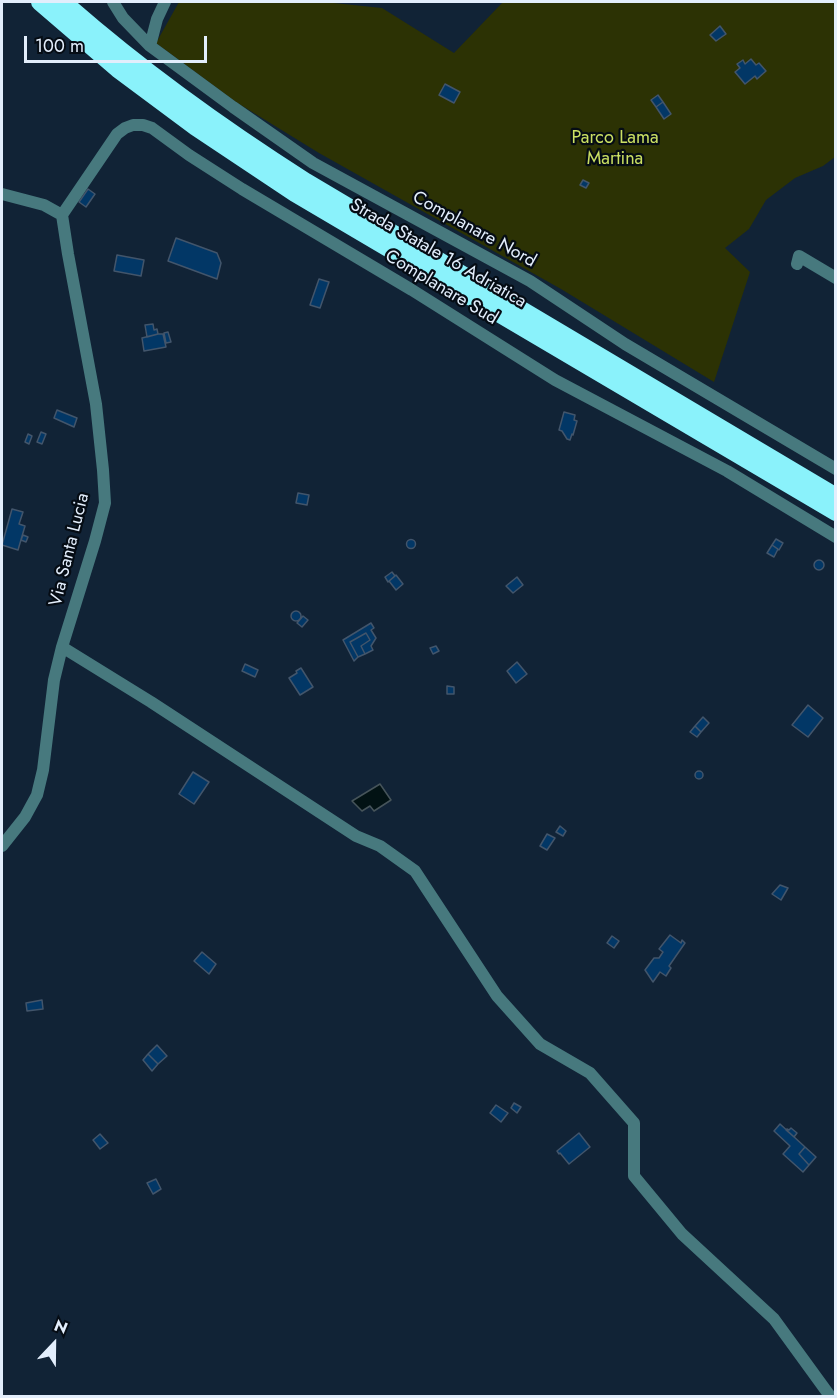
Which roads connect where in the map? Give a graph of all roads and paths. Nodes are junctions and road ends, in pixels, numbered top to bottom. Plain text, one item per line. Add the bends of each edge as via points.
1 (40, 2) edge
2 (63, 2) edge
3 (69, 2) edge
4 (113, 2) edge
5 (165, 2) edge
6 (83, 19) junction
7 (150, 46) junction
8 (2, 194) edge
9 (62, 215) junction
10 (797, 264) dead end
11 (836, 278) edge
12 (836, 470) edge
13 (836, 497) edge
14 (836, 512) edge
15 (836, 537) edge
16 (62, 647) junction
17 (2, 846) edge
18 (830, 1396) edge

1 - 14 highway, Strada Statale 16 Adriatica via 195,128 286,188
2 - 6 highway, Strada Statale 16 Adriatica
3 - 6 highway
4 - 7 street, Complanare Nord
5 - 7 street
6 - 13 highway, Strada Statale 16 Adriatica via 203,114 306,182
7 - 12 street, Complanare Nord via 313,164 530,281 625,344
8 - 9 street via 44,205
9 - 15 street, Complanare Sud via 117,134 134,125 152,128 252,195 555,380 727,471
9 - 16 street, Via Santa Lucia via 96,404 105,503
10 - 11 street via 799,256
16 - 17 street, Via Santa Lucia via 37,795
16 - 18 street via 415,871 497,996 540,1044 591,1073 634,1123 634,1176 682,1234 774,1319

